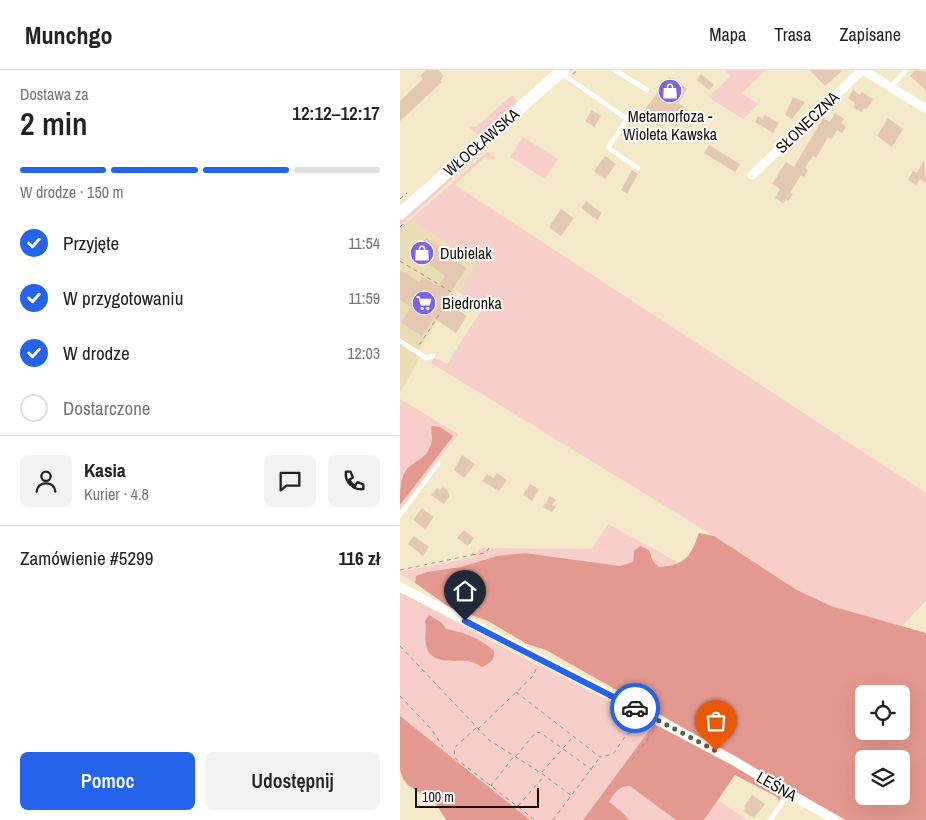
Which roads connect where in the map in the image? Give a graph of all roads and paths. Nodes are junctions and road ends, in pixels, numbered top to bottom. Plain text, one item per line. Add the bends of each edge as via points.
1 (615, 70) edge
2 (862, 70) edge
3 (906, 70) edge
4 (561, 71) edge
5 (891, 87) junction
6 (647, 90) dead end
7 (926, 109) edge
8 (638, 168) dead end
9 (752, 175) dead end
10 (400, 214) edge
11 (400, 261) edge
12 (400, 341) edge
13 (418, 344) dead end
14 (433, 356) dead end
15 (438, 464) dead end
16 (400, 515) edge
17 (489, 548) dead end
18 (474, 552) dead end
19 (455, 555) dead end
20 (472, 555) junction
21 (456, 559) junction
22 (412, 563) dead end
23 (413, 567) junction
24 (400, 570) edge
25 (400, 587) edge
26 (400, 646) edge
27 (538, 664) dead end
28 (516, 692) junction
29 (400, 696) edge
30 (646, 718) dead end
31 (658, 724) dead end
32 (477, 728) junction
33 (574, 736) junction
34 (443, 747) dead end
35 (563, 749) junction
36 (515, 756) junction
37 (600, 757) junction
38 (632, 760) dead end
39 (592, 770) junction
40 (541, 773) junction
41 (544, 775) junction
42 (491, 786) junction
43 (789, 793) junction
44 (572, 796) junction
45 (518, 806) junction
46 (535, 820) edge
47 (553, 820) edge
48 (770, 820) edge
49 (835, 820) edge

1 - 6 lane
2 - 5 street
2 - 9 street, SŁONECZNA
3 - 5 lane
4 - 8 lane via 627,119 608,148
4 - 10 main road, WŁOCŁAWSKA
5 - 7 street
11 - 13 path via 453,293
12 - 14 lane via 426,358
15 - 16 lane
17 - 20 path via 486,553
18 - 20 path
19 - 21 path
20 - 21 path
21 - 23 path
22 - 23 path
23 - 24 path
25 - 43 street, LEŚNA via 615,697
26 - 32 path
27 - 28 path via 533,676
28 - 32 path
28 - 33 path
29 - 34 path via 432,730
30 - 37 path via 638,729 626,735 613,754
31 - 38 path
32 - 36 path via 489,740
32 - 42 path via 454,748 454,755
33 - 35 path
33 - 37 path
35 - 36 path via 536,732
35 - 39 path
35 - 40 path
36 - 40 path
36 - 42 path
37 - 39 path
39 - 44 path
40 - 41 path
41 - 44 path
41 - 45 path
42 - 45 path
43 - 48 lane
43 - 49 street, LEŚNA
44 - 47 path
45 - 46 path

